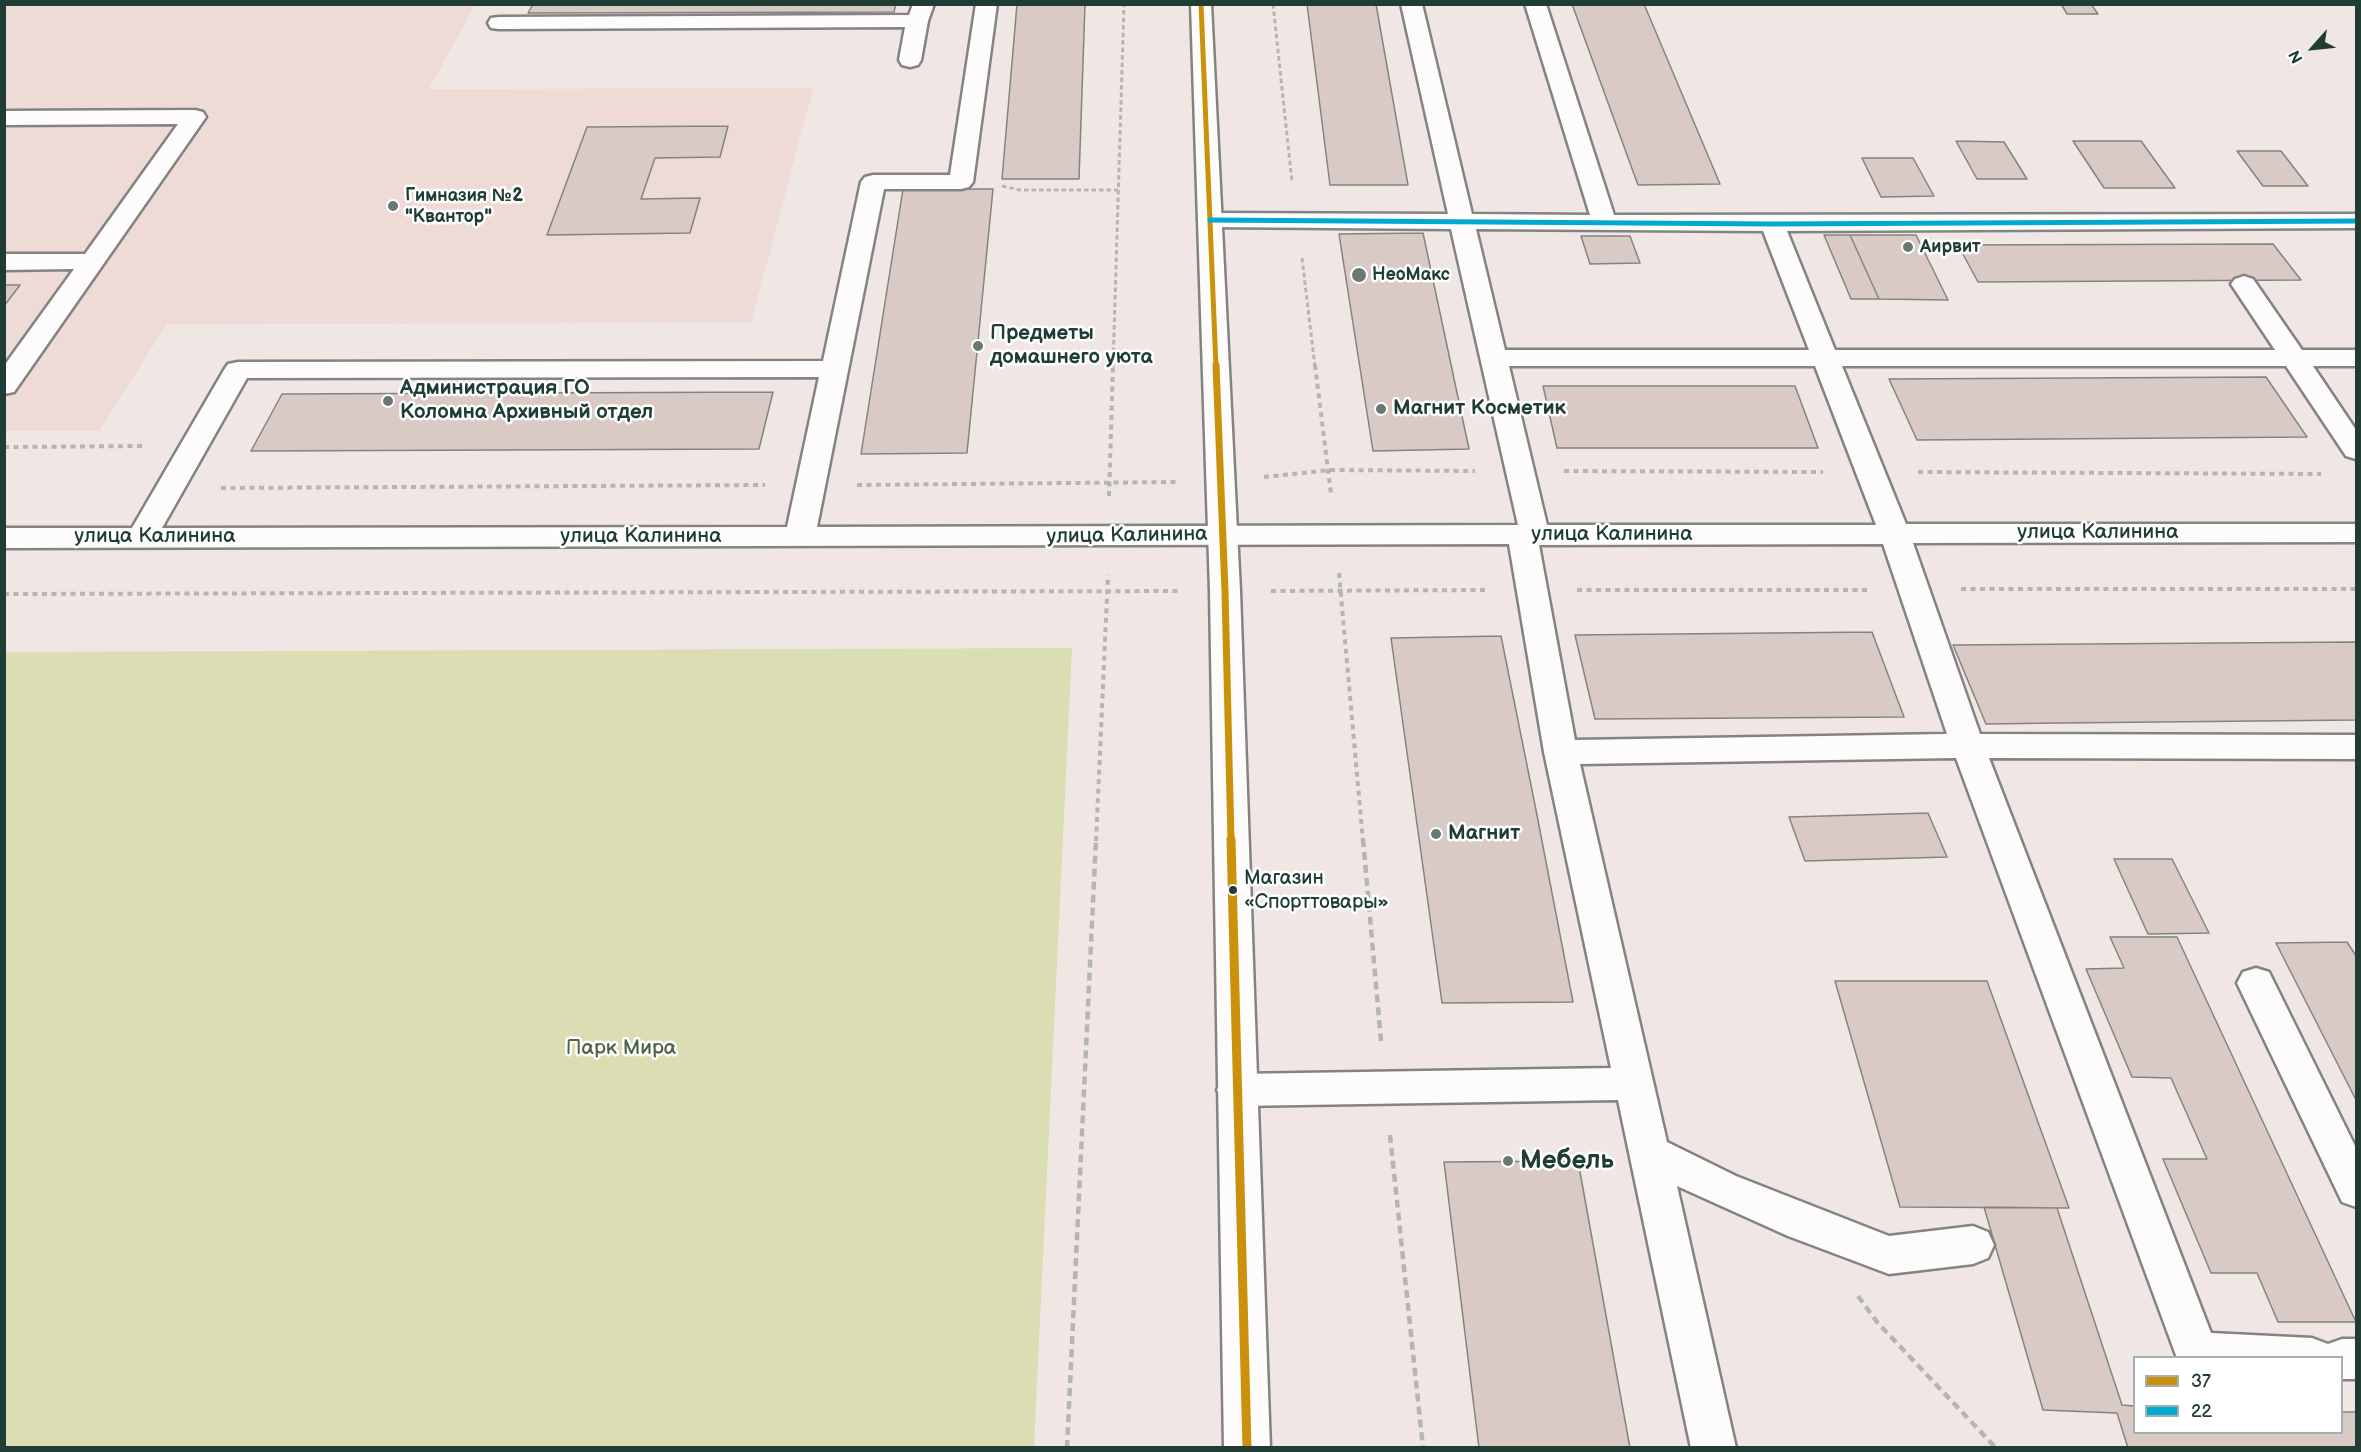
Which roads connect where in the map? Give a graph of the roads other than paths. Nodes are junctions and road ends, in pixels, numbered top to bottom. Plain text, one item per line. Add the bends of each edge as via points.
1 (987, 4) edge
2 (1201, 4) edge
3 (1412, 4) edge
4 (1535, 4) edge
5 (921, 13) edge
6 (499, 23) dead end
7 (910, 60) dead end
8 (4, 118) edge
9 (1210, 220) junction
10 (1462, 220) junction
11 (2356, 221) edge
12 (1604, 222) junction
13 (1772, 224) junction
14 (93, 261) junction
15 (4, 262) edge
16 (2244, 284) dead end
17 (1494, 358) junction
18 (2294, 358) junction
19 (2356, 358) edge
20 (1825, 359) junction
21 (834, 369) junction
22 (4, 386) edge
23 (2356, 450) edge
24 (2356, 533) edge
25 (1895, 534) junction
26 (1221, 535) junction
27 (1529, 536) junction
28 (142, 537) junction
29 (800, 537) junction
30 (4, 538) edge
31 (1968, 746) junction
32 (2356, 747) edge
33 (1561, 752) junction
34 (2256, 983) dead end
35 (1635, 1084) junction
36 (1237, 1090) junction
37 (1647, 1151) junction
38 (2356, 1189) edge
39 (1973, 1245) dead end
40 (2266, 1356) edge
41 (1247, 1448) edge
42 (1714, 1448) edge

1 - 21 street via 961,182 873,182
2 - 9 street
3 - 10 street
4 - 12 street
5 - 6 street
5 - 7 street
8 - 14 street via 195,117
9 - 10 street
9 - 26 street
10 - 12 street
10 - 17 street
11 - 13 street
12 - 13 street
13 - 20 street
14 - 15 street
14 - 22 street
16 - 18 street
17 - 20 street
17 - 27 street
18 - 19 street
18 - 20 street
18 - 23 street
20 - 25 street
21 - 28 street via 238,370
21 - 29 street
24 - 25 street, улица Калинина
25 - 27 street, улица Калинина
25 - 31 street
26 - 27 street, улица Калинина
26 - 29 street, улица Калинина
26 - 36 street
27 - 33 street
28 - 29 street, улица Калинина
28 - 30 street, улица Калинина
31 - 32 street
31 - 33 street
31 - 40 street via 2197,1353
33 - 35 street
34 - 38 street
35 - 36 street
35 - 37 street
36 - 41 street
37 - 39 street via 1722,1189 1889,1256
37 - 42 street

